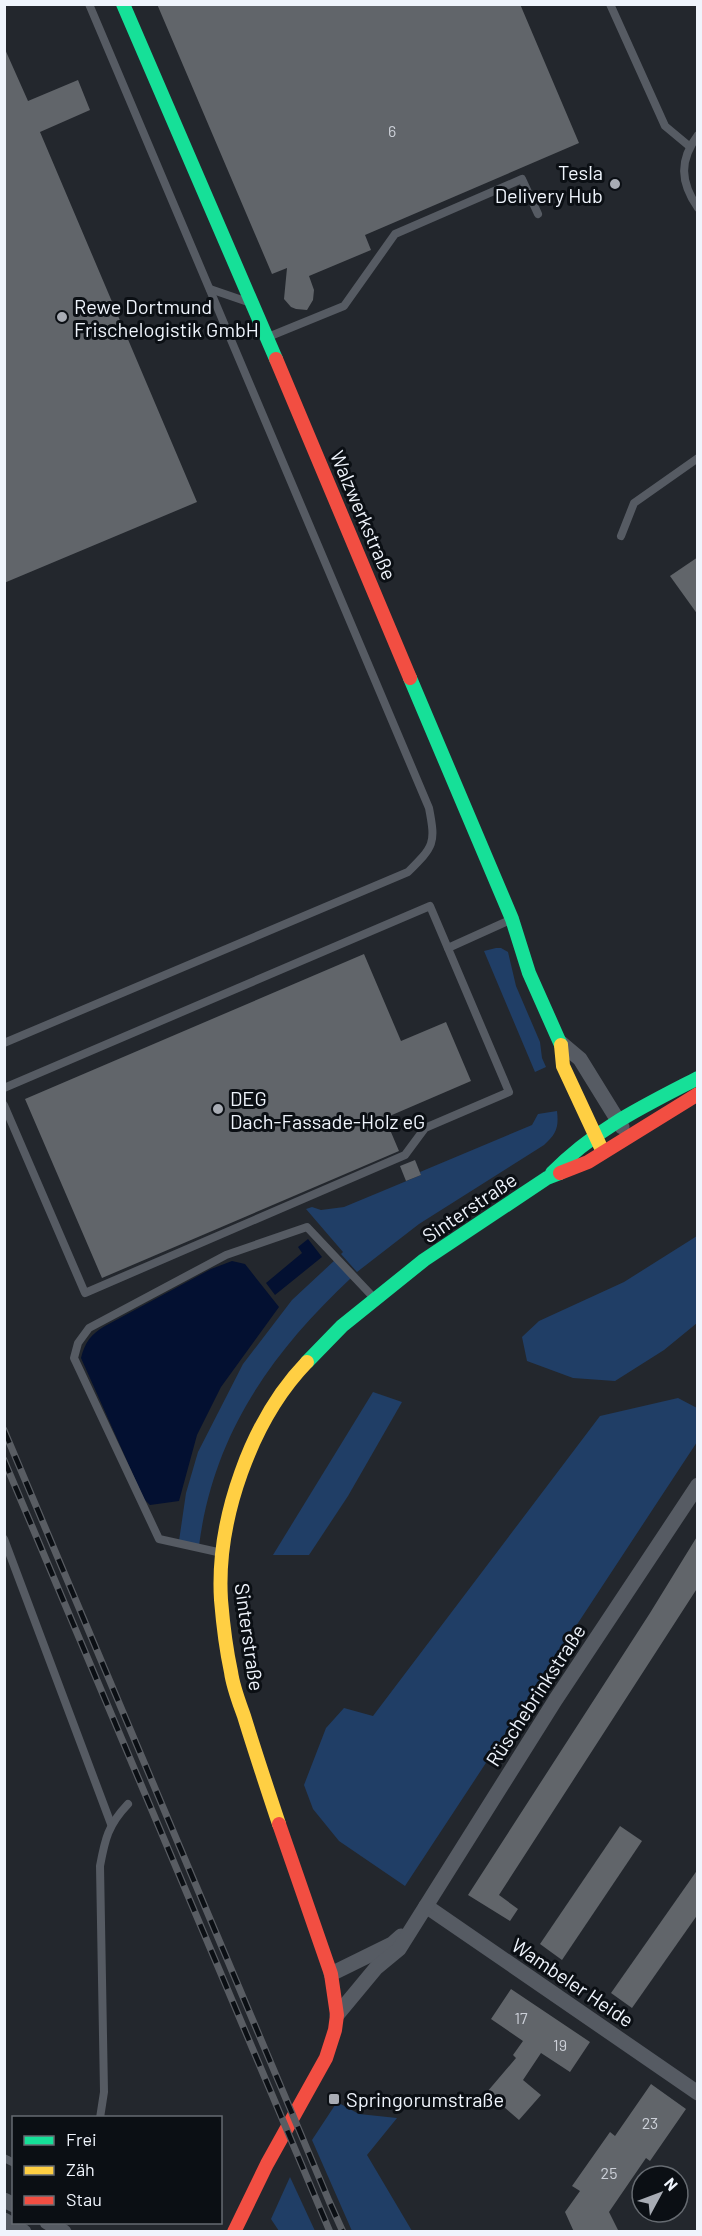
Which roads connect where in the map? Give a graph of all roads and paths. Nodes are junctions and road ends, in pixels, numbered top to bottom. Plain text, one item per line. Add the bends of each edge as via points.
1 (89, 4) edge
2 (123, 4) edge
3 (610, 4) edge
4 (698, 135) edge
5 (689, 146) junction
6 (698, 208) edge
7 (538, 214) dead end
8 (210, 289) junction
9 (252, 303) junction
10 (267, 338) junction
11 (698, 458) edge
12 (621, 536) dead end
13 (512, 919) junction
14 (448, 948) junction
15 (4, 1043) edge
16 (561, 1043) junction
17 (698, 1078) edge
18 (4, 1088) edge
19 (698, 1094) edge
20 (4, 1105) edge
21 (617, 1120) junction
22 (594, 1135) junction
23 (627, 1137) junction
24 (603, 1152) junction
25 (547, 1178) junction
26 (375, 1299) junction
27 (696, 1491) edge
28 (4, 1539) edge
29 (223, 1554) junction
30 (128, 1804) dead end
31 (111, 1824) junction
32 (426, 1906) junction
33 (410, 1929) junction
34 (331, 1974) junction
35 (337, 2014) junction
36 (698, 2093) edge
37 (100, 2116) edge
38 (4, 2220) edge
39 (49, 2224) edge
40 (233, 2230) edge
41 (24, 2232) edge
42 (64, 2232) edge

1 - 8 lane
2 - 9 street, Walzwerkstraße
3 - 5 lane via 664,126
4 - 5 lane
5 - 6 lane via 682,168 691,199
7 - 10 lane via 522,179 395,234 344,306
8 - 9 lane
8 - 15 lane via 429,808 435,836 426,854 408,872
9 - 10 street, Walzwerkstraße
10 - 13 street, Walzwerkstraße
11 - 12 lane via 634,503
13 - 14 lane
13 - 16 street, Walzwerkstraße via 529,973
14 - 18 lane via 430,906
14 - 20 lane via 509,1092 424,1128 405,1155 85,1293
16 - 21 street, Walzwerkstraße via 580,1059
16 - 22 street, Walzwerkstraße via 563,1066
17 - 21 street, Sinterstraße
19 - 23 street, Sinterstraße
21 - 22 street, Sinterstraße
21 - 23 street, Walzwerkstraße
22 - 24 street, Walzwerkstraße
22 - 25 street, Sinterstraße
23 - 24 street, Sinterstraße
24 - 25 street, Sinterstraße
25 - 26 street, Sinterstraße via 424,1260
26 - 29 street, Sinterstraße via 304,1365 262,1422 243,1465
26 - 29 lane via 307,1227 226,1255 89,1328 78,1343 74,1358 159,1539
27 - 32 street, Rüschebrinkstraße via 556,1699
28 - 31 lane
29 - 34 street, Sinterstraße via 221,1599 231,1674
30 - 31 lane
31 - 37 lane via 100,1866 104,2092
32 - 33 street, Rüschebrinkstraße
32 - 36 street, Wambeler Heide
33 - 34 street, Rüschebrinkstraße via 392,1944
33 - 35 street, Rüschebrinkstraße via 399,1949 375,1968
34 - 35 street, Rüschebrinkstraße
35 - 40 street, Rüschebrinkstraße via 325,2058
38 - 41 street
39 - 42 street

